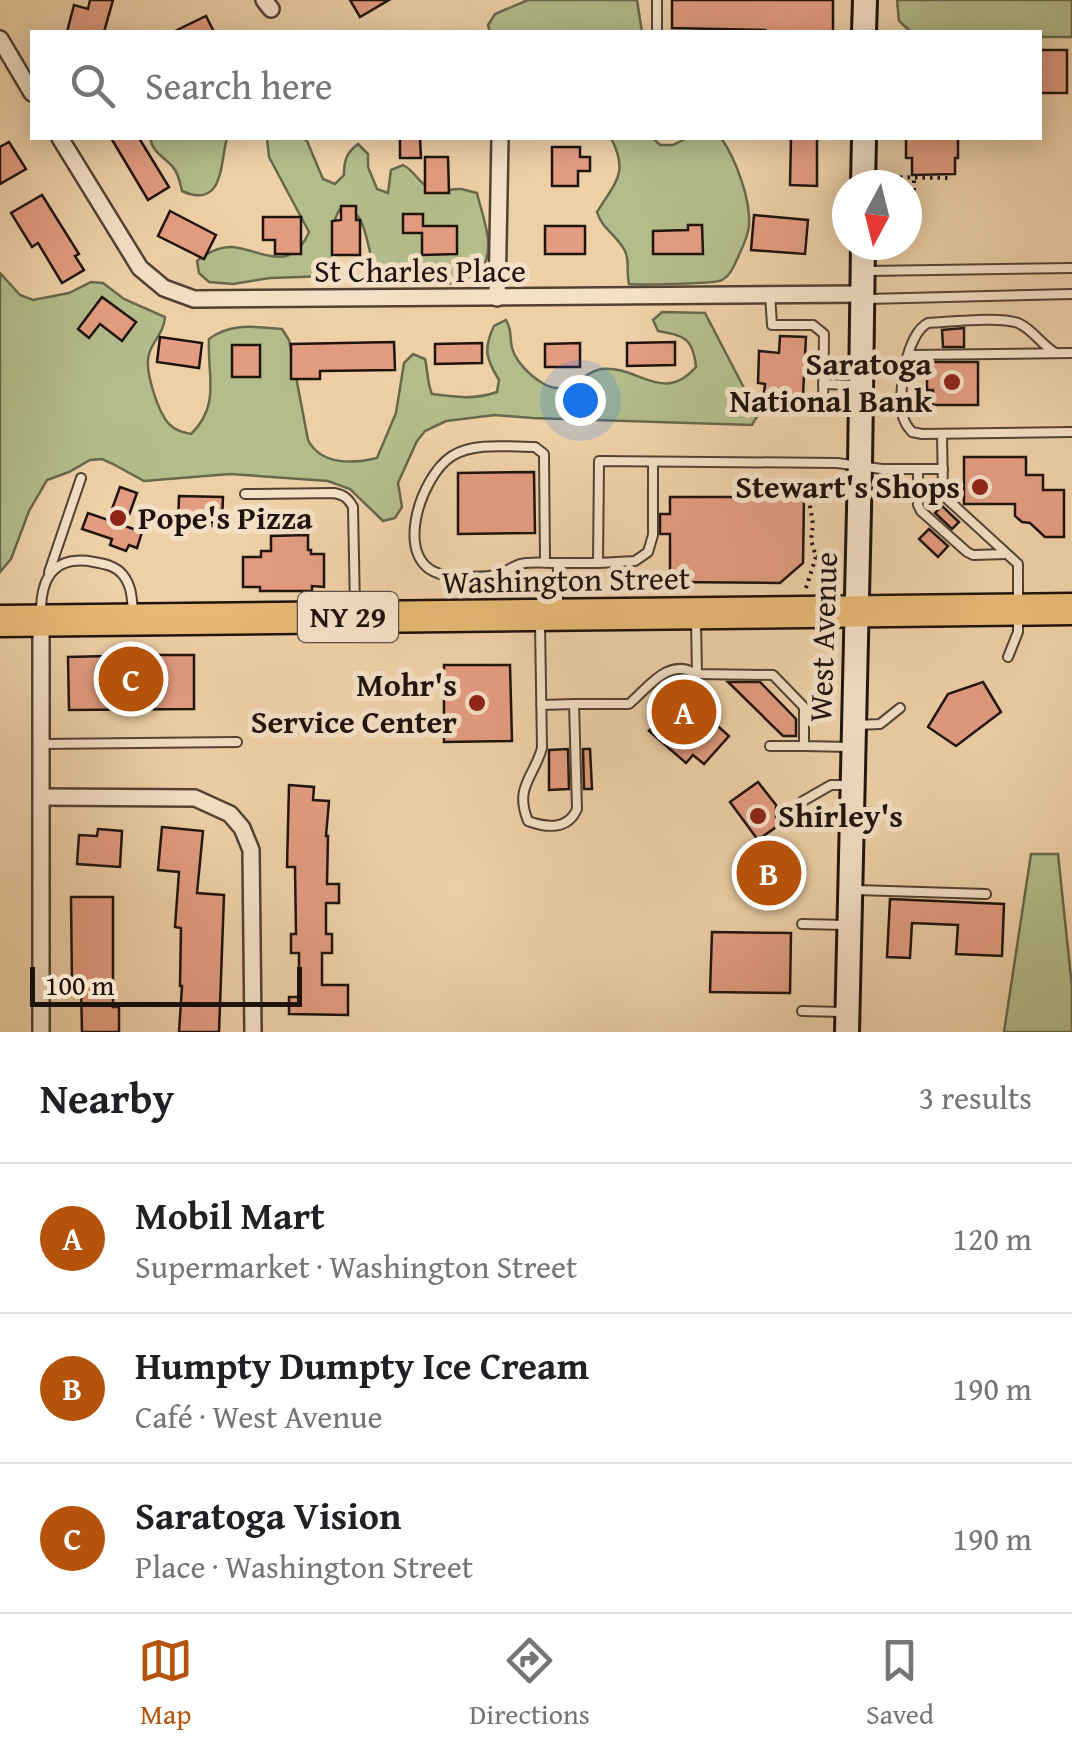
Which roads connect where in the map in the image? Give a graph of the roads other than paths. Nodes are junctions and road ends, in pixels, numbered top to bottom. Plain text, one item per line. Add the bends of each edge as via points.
1 (657, 0) edge
2 (864, 0) edge
3 (657, 30) edge
4 (864, 30) edge
5 (0, 39) edge
6 (30, 90) edge
7 (61, 140) edge
8 (500, 140) edge
9 (864, 140) edge
10 (871, 170) edge
11 (863, 260) edge
12 (1072, 268) edge
13 (863, 288) junction
14 (1072, 294) edge
15 (770, 295) junction
16 (497, 298) junction
17 (1056, 354) junction
18 (1072, 354) edge
19 (909, 355) junction
20 (823, 384) junction
21 (861, 385) junction
22 (762, 406) dead end
23 (1072, 432) edge
24 (942, 434) junction
25 (654, 462) junction
26 (860, 466) junction
27 (918, 469) junction
28 (942, 469) junction
29 (81, 478) dead end
30 (245, 494) dead end
31 (1006, 554) junction
32 (545, 563) junction
33 (598, 563) junction
34 (558, 564) junction
35 (48, 577) junction
36 (1072, 609) edge
37 (1018, 610) junction
38 (857, 612) junction
39 (695, 613) junction
40 (549, 615) junction
41 (355, 617) junction
42 (133, 620) junction
43 (0, 621) edge
44 (41, 621) junction
45 (1008, 657) dead end
46 (697, 674) junction
47 (574, 704) junction
48 (541, 705) junction
49 (900, 708) dead end
50 (852, 736) junction
51 (237, 742) dead end
52 (42, 744) junction
53 (770, 746) dead end
54 (804, 746) junction
55 (852, 785) junction
56 (42, 797) junction
57 (803, 801) dead end
58 (849, 890) junction
59 (986, 894) dead end
60 (802, 924) dead end
61 (848, 925) junction
62 (802, 1011) dead end
63 (847, 1022) edge
64 (41, 1032) edge
65 (253, 1032) edge

1 - 3 lane
2 - 4 street
5 - 6 street
7 - 16 street, St Charles Place via 140,268 178,295
8 - 16 street
9 - 10 street
11 - 13 street, West Avenue
12 - 13 lane
13 - 14 lane
13 - 15 street, St Charles Place
13 - 21 street, West Avenue
15 - 16 street, St Charles Place
15 - 20 lane via 772,325 813,325 824,334
17 - 18 lane
17 - 19 lane
17 - 19 lane via 1021,324 1002,321 928,323
19 - 24 lane via 902,415 912,432
20 - 21 lane
20 - 22 lane via 822,409
21 - 26 street, West Avenue
23 - 24 lane
24 - 28 lane
25 - 26 lane
25 - 33 lane via 648,552 634,561
25 - 33 lane via 599,461
26 - 27 lane
26 - 38 street, West Avenue
27 - 28 lane
27 - 31 lane via 921,511 967,552
28 - 31 lane via 946,498
29 - 35 lane
30 - 41 lane via 334,493 349,500
31 - 37 lane via 1018,564
32 - 32 lane via 523,563 496,575 443,575 430,568 413,538 440,466 468,450 540,448
32 - 34 lane
33 - 34 lane
34 - 40 lane
35 - 42 lane via 66,562 119,570 129,586
35 - 44 lane
36 - 37 highway, Washington Street / NY 29
37 - 38 highway, Washington Street / NY 29
37 - 45 lane
38 - 39 highway, Washington Street / NY 29
38 - 50 street, West Avenue
39 - 40 highway, Washington Street / NY 29
39 - 46 lane
40 - 41 highway, Washington Street / NY 29
40 - 48 lane
41 - 42 highway, Washington Street / NY 29
42 - 44 highway, Washington Street / NY 29
43 - 44 highway, Washington Street / NY 29
44 - 52 street
46 - 47 lane via 668,670 629,704
46 - 54 lane via 773,674 804,707
47 - 48 lane
47 - 48 lane via 577,808 573,819 547,826 524,814 528,776 541,754
49 - 50 lane
50 - 54 lane
50 - 55 street, West Avenue
51 - 52 lane
52 - 56 street
53 - 54 lane
55 - 57 lane via 831,785
55 - 58 street, West Avenue
56 - 64 street
56 - 65 street via 195,798 230,814 251,850
58 - 59 lane
58 - 61 street, West Avenue
60 - 61 lane
61 - 63 street, West Avenue
62 - 63 lane

